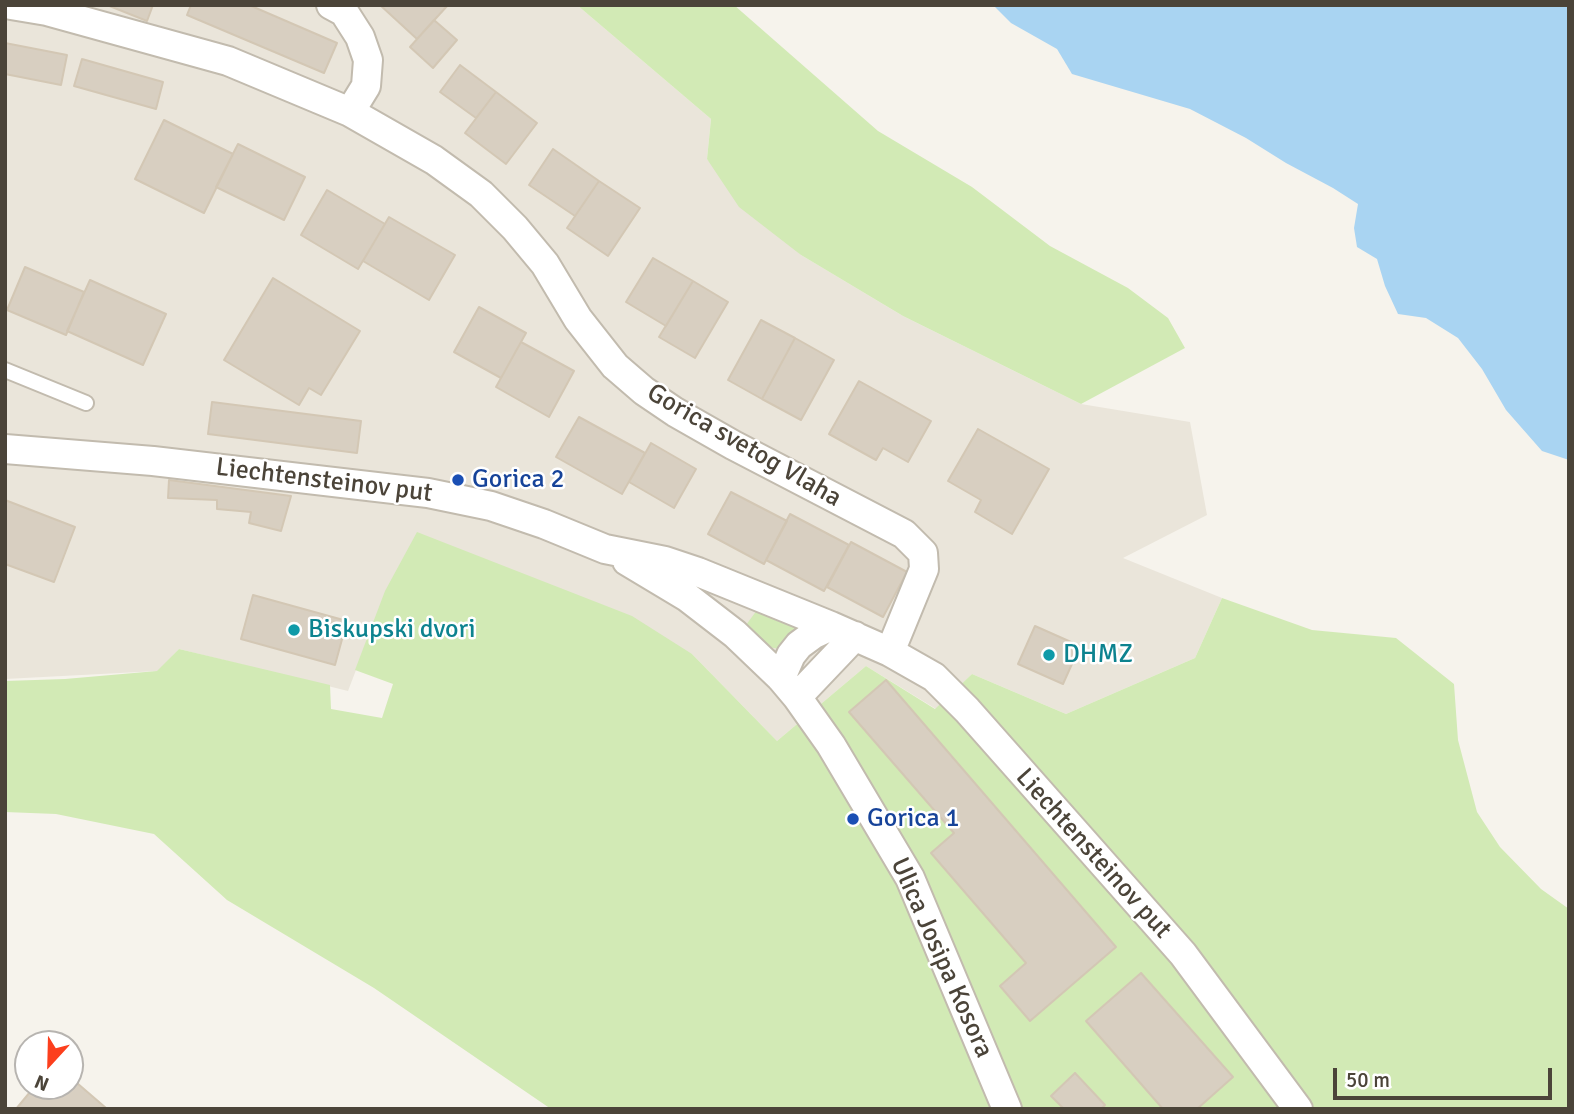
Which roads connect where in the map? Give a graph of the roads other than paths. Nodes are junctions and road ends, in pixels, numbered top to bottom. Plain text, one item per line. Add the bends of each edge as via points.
1 (11, 5) edge
2 (331, 5) edge
3 (350, 112) junction
4 (5, 370) edge
5 (86, 403) dead end
6 (5, 449) edge
7 (605, 549) junction
8 (843, 631) junction
9 (890, 652) junction
10 (789, 687) junction
11 (1007, 1109) edge
12 (1298, 1109) edge

1 - 3 street, Gorica svetog Vlaha via 228,61
2 - 3 street via 344,12 368,60 366,86
3 - 9 street, Gorica svetog Vlaha via 434,160 481,194 545,264 578,319 615,366 645,391 733,445 904,534 923,553 925,569
4 - 5 lane
6 - 7 street, Liechtensteinov put via 428,493 491,506
7 - 8 street, Liechtensteinov put via 698,572
7 - 10 street, Ulica Josipa Kosora via 687,597 735,634
8 - 9 street, Liechtensteinov put
8 - 10 street
9 - 12 street, Liechtensteinov put via 934,677 967,710 1183,954
10 - 11 street, Ulica Josipa Kosora via 831,745 910,878

